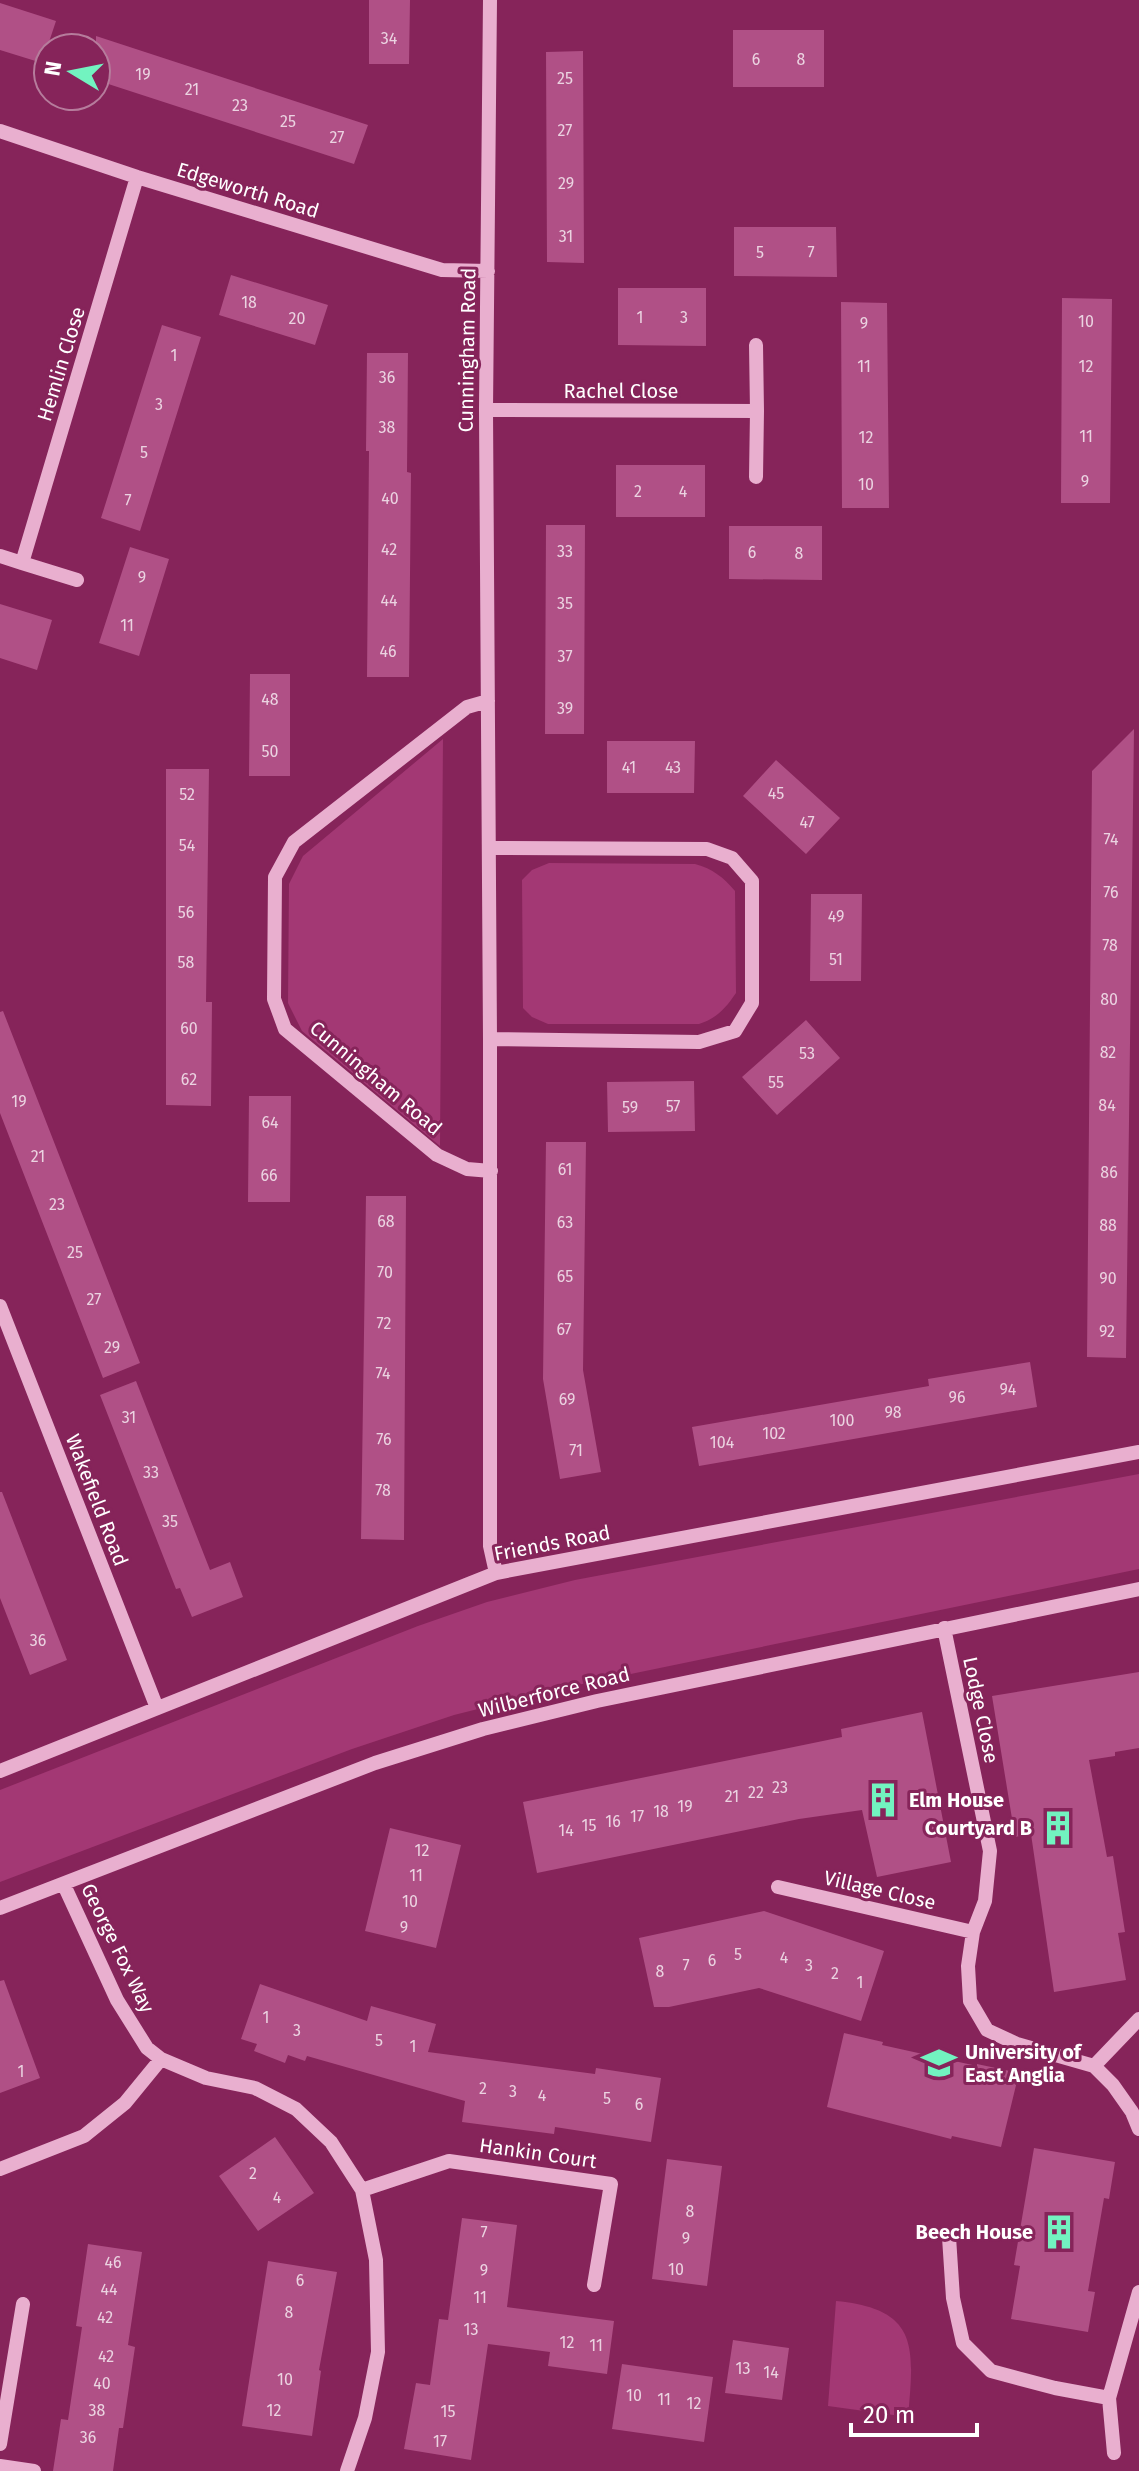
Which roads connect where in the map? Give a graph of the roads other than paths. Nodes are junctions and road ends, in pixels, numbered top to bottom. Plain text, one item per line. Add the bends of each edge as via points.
1 (490, 0) edge
2 (0, 131) edge
3 (137, 177) junction
4 (488, 271) junction
5 (756, 345) dead end
6 (486, 410) junction
7 (757, 411) junction
8 (756, 477) dead end
9 (0, 556) edge
10 (22, 563) junction
11 (77, 580) dead end
12 (488, 701) junction
13 (490, 848) junction
14 (490, 1039) junction
15 (491, 1171) junction
16 (0, 1306) edge
17 (1139, 1452) edge
18 (496, 1573) junction
19 (1139, 1589) edge
20 (944, 1628) junction
21 (157, 1708) junction
22 (0, 1771) edge
23 (64, 1885) junction
24 (778, 1887) dead end
25 (0, 1908) edge
26 (973, 1932) junction
27 (1139, 2019) edge
28 (161, 2059) junction
29 (1094, 2066) junction
30 (1139, 2129) edge
31 (0, 2169) edge
32 (362, 2190) junction
33 (949, 2237) dead end
34 (594, 2285) dead end
35 (1139, 2292) edge
36 (23, 2304) dead end
37 (1109, 2398) junction
38 (0, 2444) edge
39 (1114, 2453) dead end
40 (0, 2466) edge
41 (34, 2471) edge
42 (347, 2471) edge

1 - 4 street, Cunningham Road
2 - 3 street, Edgeworth Road
3 - 4 street, Edgeworth Road via 442,270
3 - 10 street, Hemlin Close
4 - 6 street, Cunningham Road
5 - 7 street
6 - 7 street, Rachel Close
6 - 12 street, Cunningham Road
7 - 8 street
9 - 10 street
10 - 11 street
12 - 13 street, Cunningham Road
12 - 15 street, Cunningham Road via 467,707 294,842 275,877 274,999 285,1029 437,1155 467,1169
13 - 14 street, Cunningham Road
13 - 14 street via 707,849 732,858 752,881 752,1003 735,1031 699,1042
14 - 15 street, Cunningham Road
15 - 18 street, Cunningham Road via 490,1546
16 - 21 street, Wakefield Road
17 - 18 street, Friends Road
18 - 21 street, Friends Road
19 - 20 street, Wilberforce Road
20 - 23 street, Wilberforce Road via 483,1729 375,1763
20 - 26 street, Lodge Close via 990,1851 985,1901
21 - 22 street, Friends Road
23 - 25 street, Wilberforce Road
23 - 28 street, George Fox Way via 117,2000 147,2048
24 - 26 street, Village Close
26 - 29 street, Lodge Close via 970,2001 987,2030
27 - 29 street
28 - 31 street via 125,2103 84,2136
28 - 32 street, George Fox Way via 206,2078 255,2088 296,2109 331,2142
29 - 30 street via 1113,2085
32 - 34 street, Hankin Court via 449,2161 611,2184
32 - 42 street, George Fox Way via 376,2260 378,2352 365,2418
33 - 37 street via 953,2298 963,2343 991,2371
35 - 37 street
36 - 38 street
37 - 39 street
40 - 41 street

